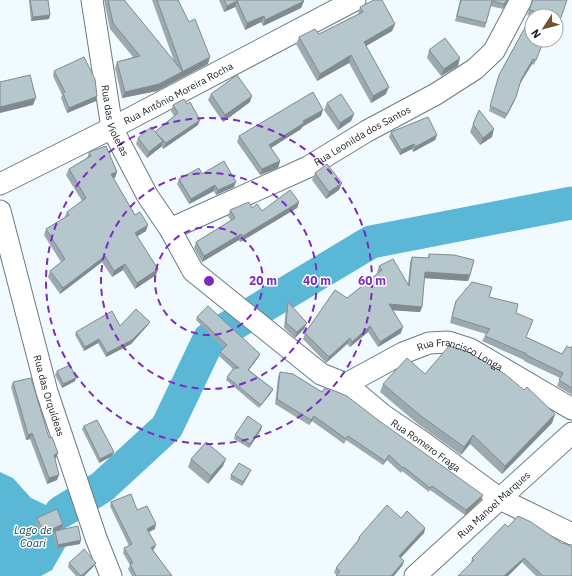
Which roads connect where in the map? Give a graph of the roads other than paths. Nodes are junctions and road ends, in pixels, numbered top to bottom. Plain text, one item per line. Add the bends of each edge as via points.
1 (92, 0) edge
2 (355, 0) edge
3 (521, 0) edge
4 (112, 128) junction
5 (0, 184) edge
6 (0, 211) edge
7 (170, 229) junction
8 (6, 265) edge
9 (193, 271) joint
10 (346, 384) junction
11 (572, 409) edge
12 (572, 434) edge
13 (500, 499) junction
14 (572, 534) edge
15 (111, 576) edge
16 (415, 576) edge

1 - 4 street, Rua das Violetas
2 - 4 street, Rua Antônio Moreira Rocha
3 - 7 street, Rua Leonilda dos Santos via 494,51 475,69 308,167
4 - 5 street, Rua Antônio Moreira Rocha
4 - 7 street, Rua das Violetas via 147,195
6 - 8 street, Rua das Orquídeas
7 - 9 street, Rua das Violetas
8 - 15 street, Rua das Orquídeas via 96,538
9 - 10 street, Rua Romero Fraga via 321,374
10 - 11 street, Rua Francisco Longa via 403,353 429,343 448,342 470,349
10 - 13 street, Rua Romero Fraga via 383,415
12 - 13 street, Rua Manoel Marques
13 - 14 street, Rua Romero Fraga
13 - 16 street, Rua Manoel Marques

